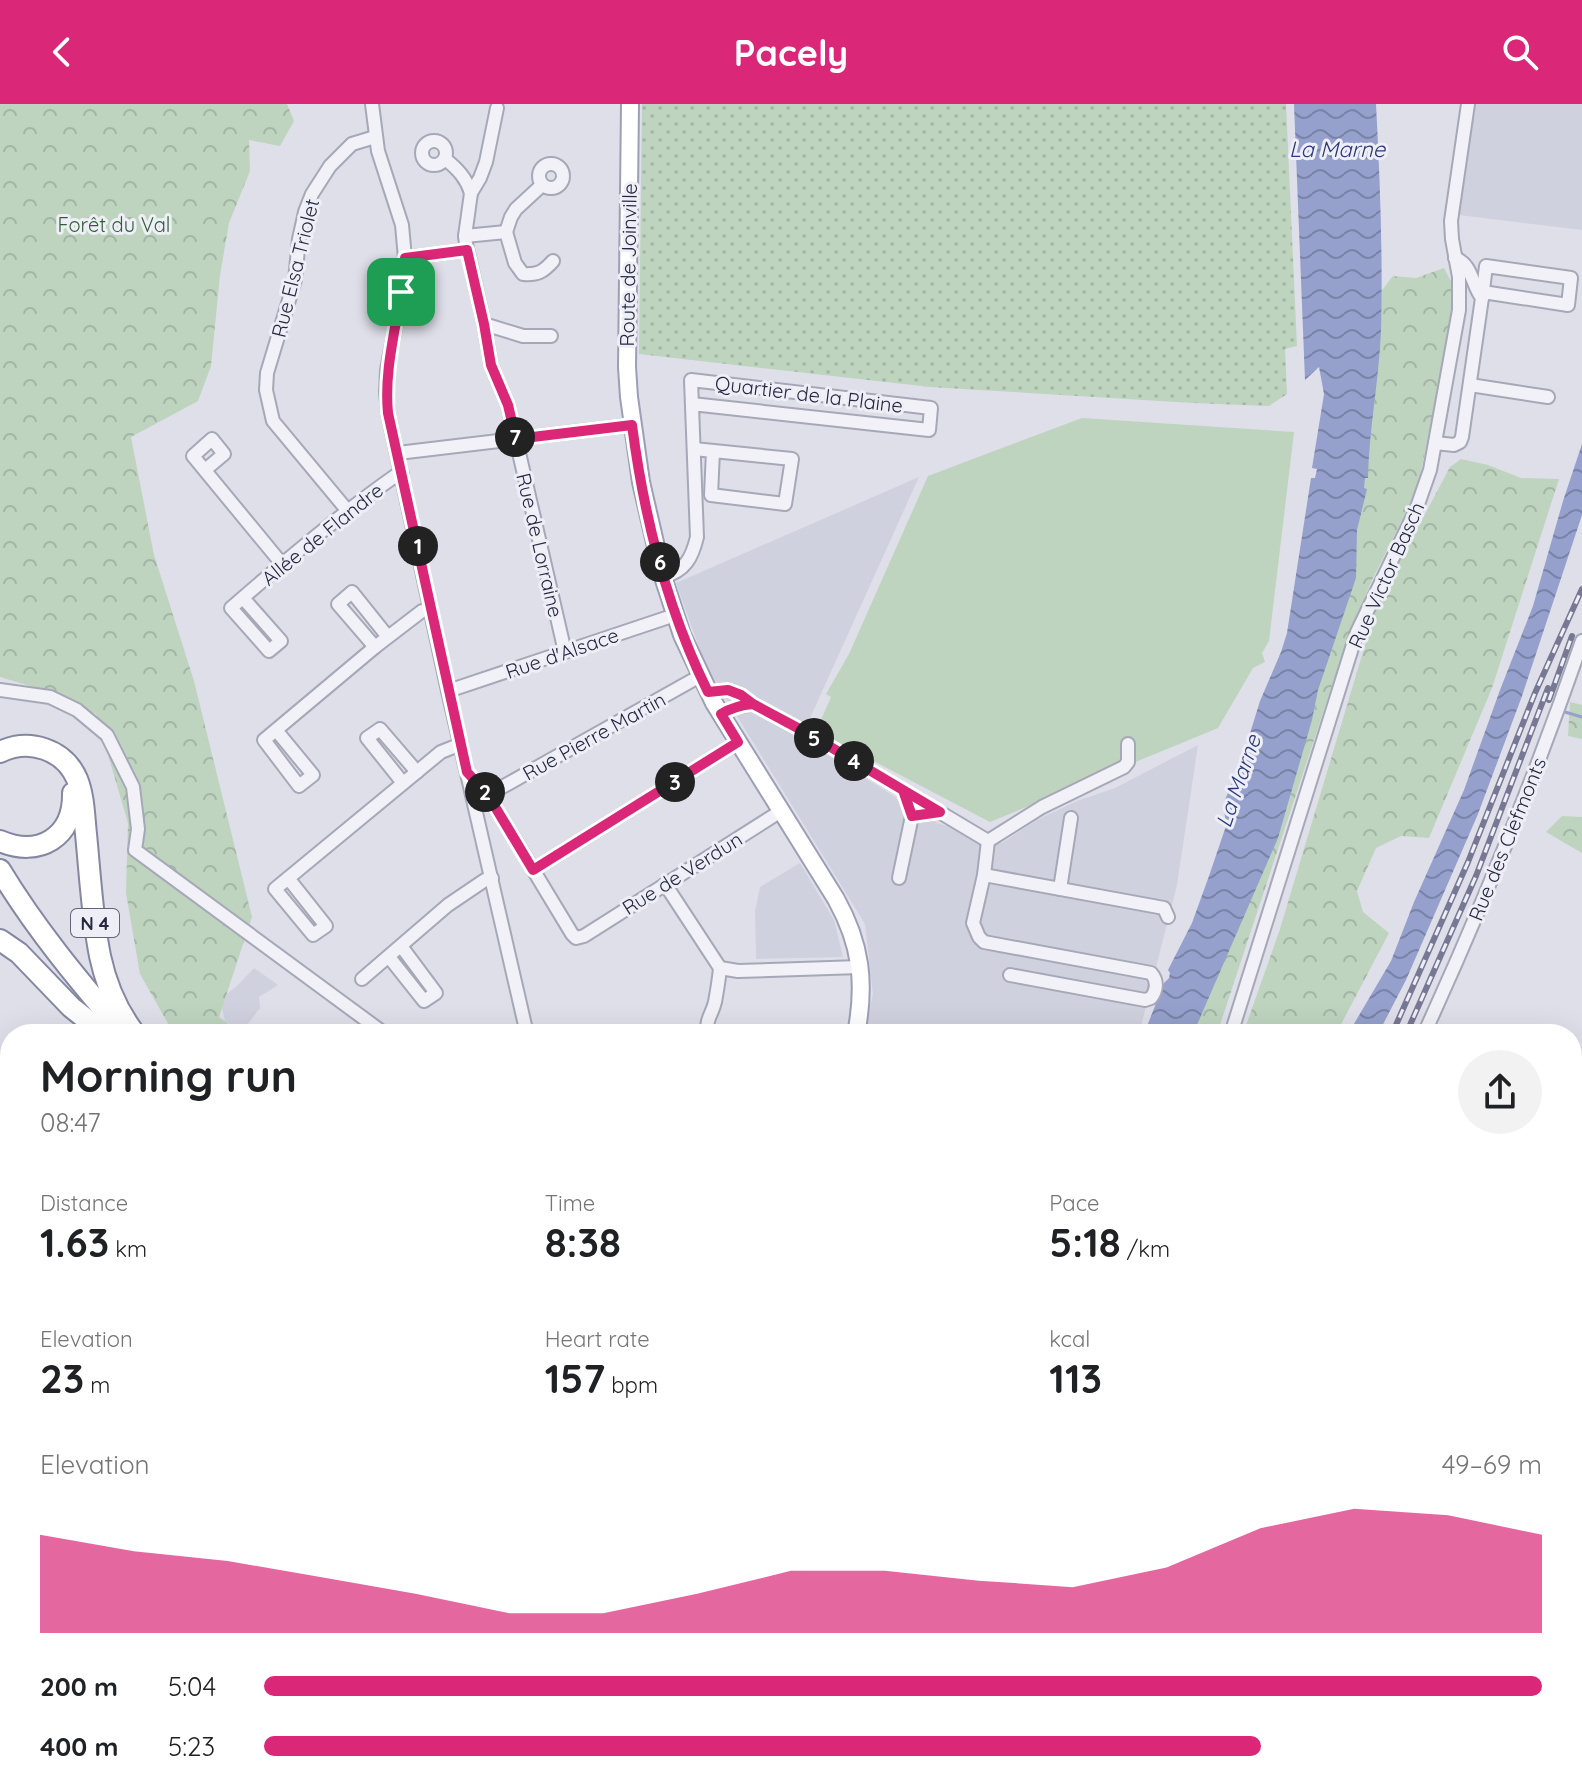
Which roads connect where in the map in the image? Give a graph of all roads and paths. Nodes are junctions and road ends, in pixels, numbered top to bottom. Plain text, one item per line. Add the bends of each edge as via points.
1 (372, 104) edge
2 (630, 104) edge
3 (1468, 104) edge
4 (497, 108) dead end
5 (375, 137) junction
6 (445, 159) dead end
7 (542, 185) dead end
8 (471, 193) junction
9 (506, 232) junction
10 (465, 236) junction
11 (467, 250) junction
12 (405, 258) junction
13 (1455, 258) junction
14 (553, 261) dead end
15 (1482, 295) junction
16 (484, 324) junction
17 (551, 336) dead end
18 (1470, 385) junction
19 (1548, 397) dead end
20 (692, 404) junction
21 (632, 425) junction
22 (516, 439) junction
23 (1435, 443) junction
24 (694, 449) junction
25 (713, 451) junction
26 (398, 453) junction
27 (205, 470) dead end
28 (402, 474) junction
29 (347, 510) junction
30 (282, 564) junction
31 (663, 577) junction
32 (243, 598) dead end
33 (431, 609) junction
34 (675, 615) junction
35 (388, 637) junction
36 (1582, 641) edge
37 (375, 647) junction
38 (565, 652) junction
39 (704, 684) junction
40 (0, 690) edge
41 (448, 691) junction
42 (753, 704) junction
43 (721, 714) junction
44 (276, 730) dead end
45 (738, 742) junction
46 (461, 744) junction
47 (1128, 744) dead end
48 (0, 752) edge
49 (0, 759) edge
50 (417, 772) junction
51 (467, 772) junction
52 (403, 783) junction
53 (903, 790) junction
54 (488, 795) junction
55 (781, 811) junction
56 (940, 812) junction
57 (912, 816) junction
58 (1071, 818) dead end
59 (0, 841) edge
60 (988, 841) junction
61 (0, 870) edge
62 (533, 870) junction
63 (984, 875) junction
64 (288, 878) junction
65 (492, 878) junction
66 (899, 878) dead end
67 (0, 883) edge
68 (665, 884) junction
69 (1060, 889) junction
70 (1168, 917) dead end
71 (0, 940) edge
72 (401, 946) junction
73 (389, 957) junction
74 (860, 967) junction
75 (720, 968) junction
76 (1010, 975) dead end
77 (362, 979) dead end
78 (92, 1024) edge
79 (107, 1024) edge
80 (117, 1024) edge
81 (129, 1024) edge
82 (371, 1024) edge
83 (525, 1024) edge
84 (707, 1024) edge
85 (857, 1024) edge
86 (1234, 1024) edge
87 (1429, 1024) edge

1 - 5 street
2 - 21 main road, Route de Joinville via 627,367
3 - 13 street, Rue Victor Basch via 1451,221
4 - 8 street, Rue de Lorraine via 486,162
5 - 12 street via 402,225
5 - 29 street, Rue Elsa Triolet via 352,144 312,194 299,239 295,280 267,373 273,421
6 - 8 street via 460,171
7 - 9 street via 516,209
8 - 10 street, Rue de Lorraine
9 - 10 street
9 - 14 street via 523,274 542,273
10 - 11 street, Rue de Lorraine
11 - 12 street
11 - 16 street, Rue de Lorraine
12 - 26 street via 386,392
13 - 15 street via 1468,267
13 - 23 street, Rue Victor Basch via 1459,310
15 - 15 street via 1568,305 1571,278 1486,266
15 - 18 street
16 - 17 street via 523,336
16 - 22 street, Rue de Lorraine via 491,365
18 - 19 street
18 - 23 street via 1460,442
20 - 20 street, Quartier de la Plaine via 929,430 931,408 691,380
20 - 24 street
21 - 22 street
21 - 31 main road, Route de Joinville
22 - 26 street
22 - 38 street, Rue de Lorraine
23 - 86 street, Rue Victor Basch via 1422,495 1351,651
24 - 25 street
24 - 31 street via 697,537 684,567
25 - 25 street via 711,495 785,504 792,459
26 - 28 street
27 - 30 street
28 - 29 street, Allée de Flandre
28 - 33 street
29 - 30 street, Allée de Flandre
30 - 32 street, Allée de Flandre
31 - 34 main road, Route de Joinville
33 - 35 street
33 - 41 street
34 - 38 street, Rue d'Alsace
34 - 39 main road, Route de Joinville
35 - 37 street
35 - 37 street via 352,592 338,604
36 - 87 street, Rue des Clefmonts via 1510,838
37 - 44 street
38 - 41 street, Rue d'Alsace
39 - 42 street via 735,691
39 - 43 main road, Route de Joinville
39 - 54 street, Rue Pierre Martin
40 - 82 street via 50,697 77,710 107,735 133,787 135,850
41 - 46 street
42 - 43 street
42 - 53 street
43 - 45 main road, Route de Joinville
45 - 55 main road, Route de Joinville
45 - 62 street
46 - 50 street
46 - 51 street
47 - 60 street via 1124,767 1042,807
48 - 81 highway, N 4 via 21,745 44,748 65,760 76,776 100,958
49 - 59 highway via 28,752 45,756 65,772 73,795 70,820 49,842 29,847
50 - 52 street
50 - 52 street via 380,729 367,738
51 - 54 street
51 - 65 street
52 - 64 street
53 - 56 street
53 - 57 street
54 - 62 street
55 - 68 street, Rue de Verdun
55 - 74 main road, Route de Joinville via 845,915
56 - 57 street
56 - 60 street
57 - 66 street
58 - 69 street
60 - 63 street
61 - 80 highway, N 4 via 37,927
62 - 68 street, Rue de Verdun via 576,938
63 - 69 street
63 - 76 street via 973,923 984,942 1151,973 1156,986 1145,1000
64 - 64 street via 326,926 313,935 275,889
65 - 72 street via 448,905
65 - 83 street
67 - 79 highway, N 4
68 - 75 street
69 - 70 street via 1164,908
71 - 78 highway
72 - 73 street
72 - 73 street via 436,993 424,1001
73 - 77 street
74 - 75 street
74 - 85 main road, Route de Joinville
75 - 84 street

